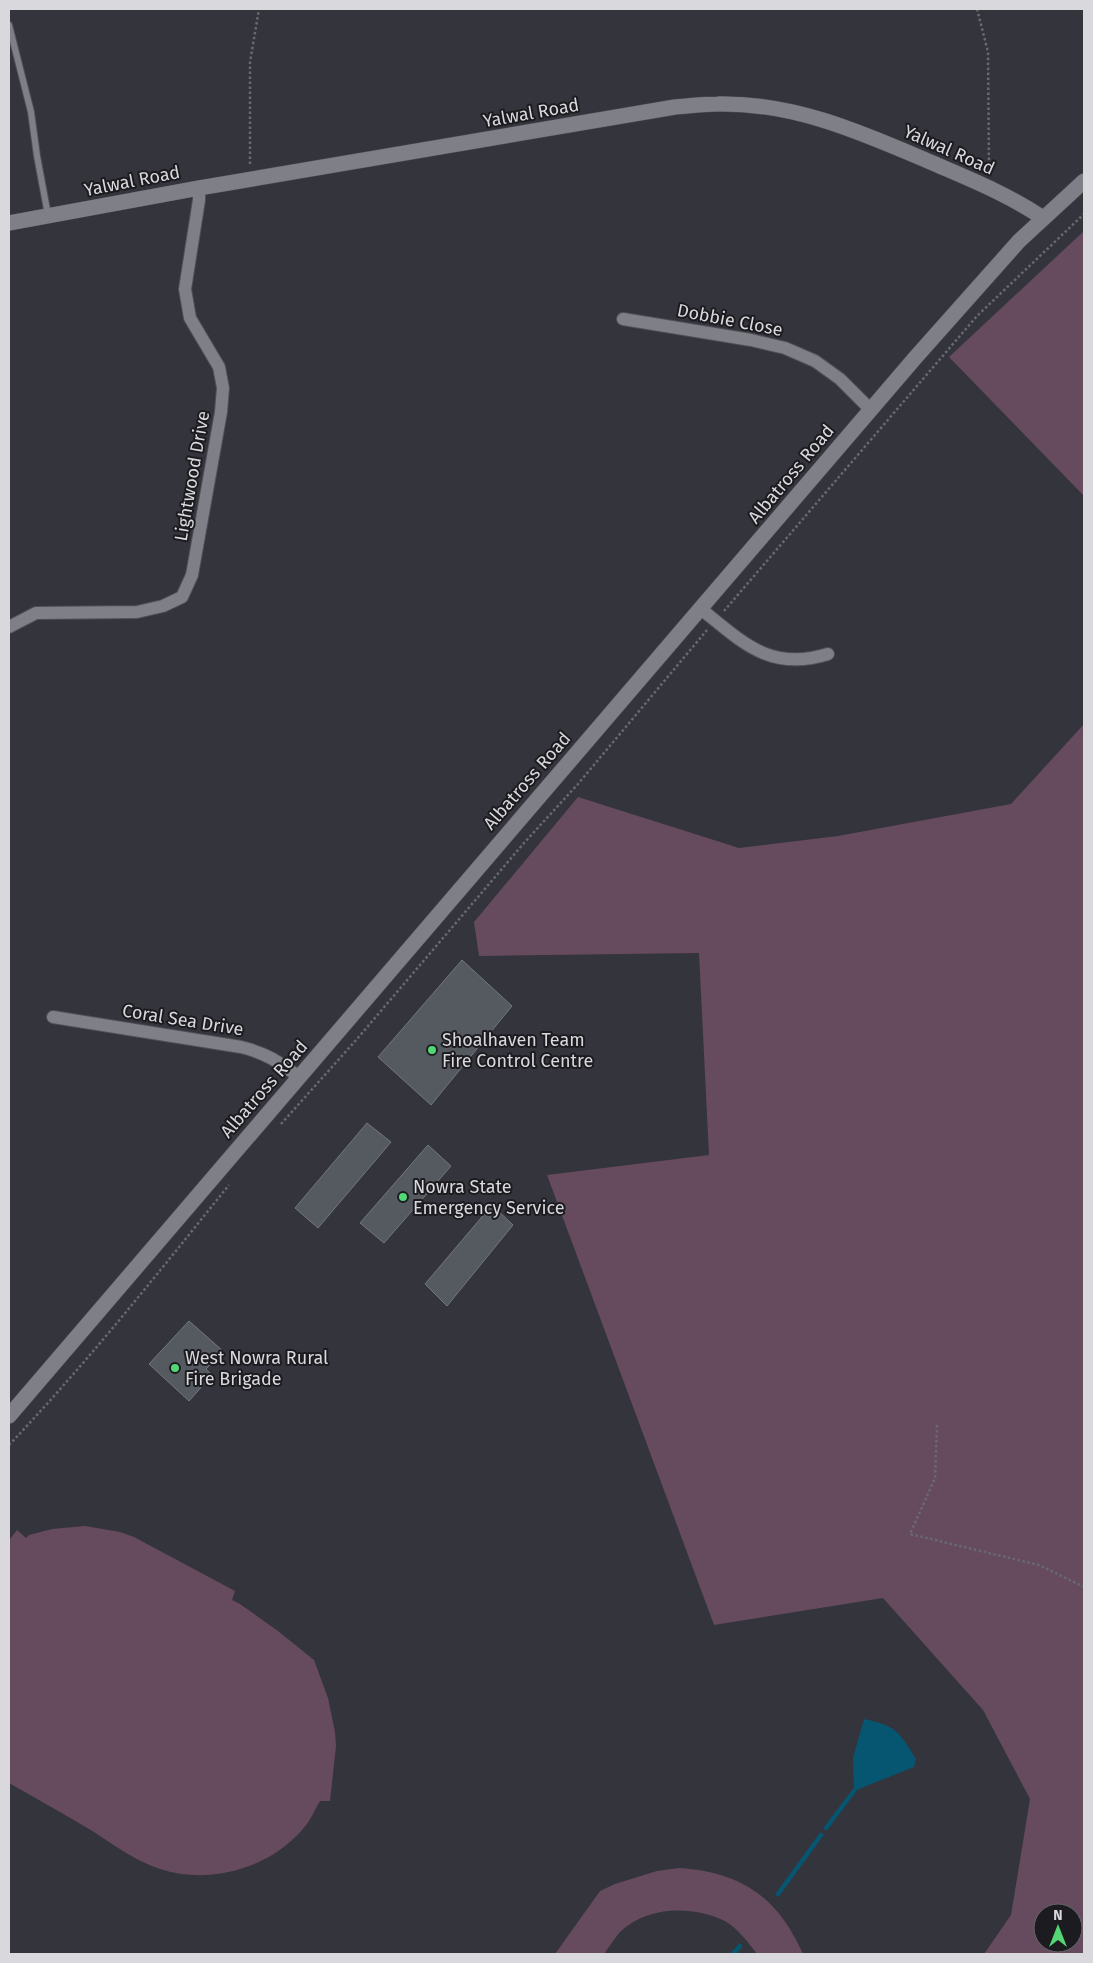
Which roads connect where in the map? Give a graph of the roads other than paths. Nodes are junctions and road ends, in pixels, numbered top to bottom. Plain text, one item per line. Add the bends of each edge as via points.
1 (9, 25) edge
2 (1084, 181) edge
3 (199, 188) junction
4 (48, 216) junction
5 (1043, 218) junction
6 (9, 223) edge
7 (623, 319) dead end
8 (870, 410) junction
9 (701, 609) junction
10 (9, 627) edge
11 (828, 654) dead end
12 (53, 1017) dead end
13 (299, 1077) junction
14 (9, 1416) edge

1 - 4 lane via 32,112
2 - 5 main road, Albatross Road
3 - 4 main road, Yalwal Road
3 - 5 main road, Yalwal Road via 675,107 717,104 782,110 838,124 989,187
3 - 10 street, Lightwood Drive via 185,288 190,318 219,367 223,388 192,575 182,596 163,606 137,612 36,613
4 - 6 main road, Yalwal Road
5 - 8 main road, Albatross Road
7 - 8 street, Dobbie Close via 785,348 815,361 840,379
8 - 9 main road, Albatross Road
9 - 11 street via 756,652 802,660
9 - 13 main road, Albatross Road
12 - 13 street, Coral Sea Drive via 241,1047 276,1060
13 - 14 main road, Albatross Road

